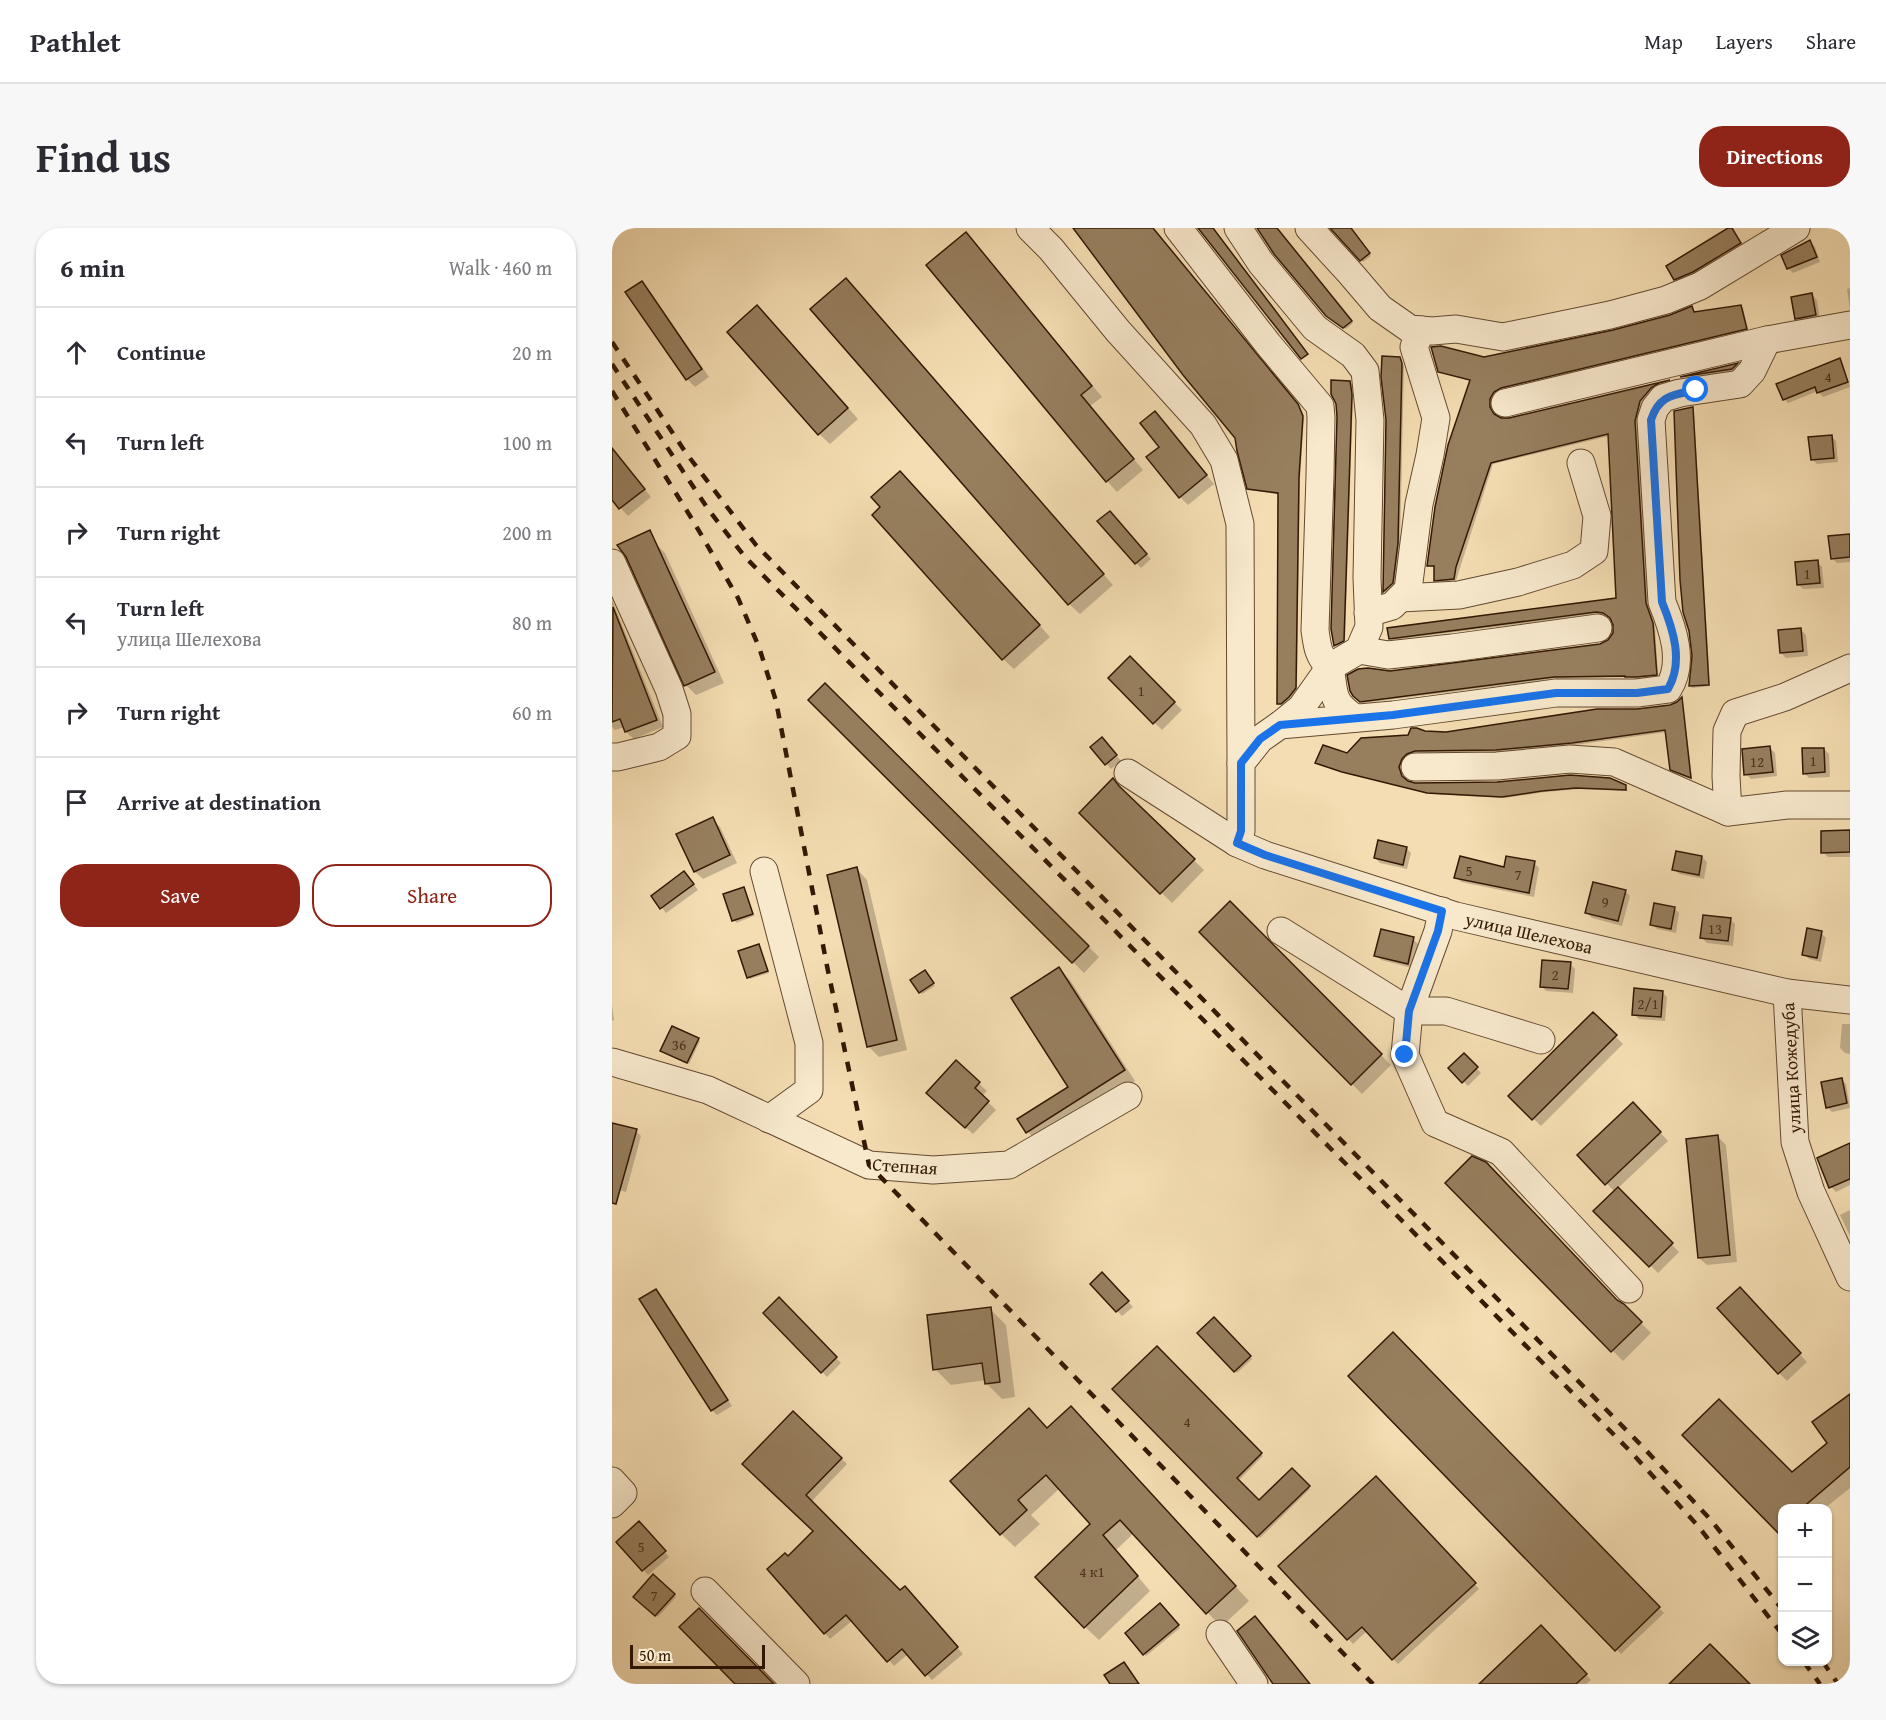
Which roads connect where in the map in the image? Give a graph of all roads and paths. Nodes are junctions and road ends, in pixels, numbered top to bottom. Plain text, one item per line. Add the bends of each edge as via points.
1 (1030, 228) edge
2 (1178, 228) edge
3 (1238, 228) edge
4 (1309, 228) edge
5 (1796, 228) edge
6 (1850, 325) edge
7 (1421, 330) junction
8 (1767, 340) junction
9 (1505, 403) dead end
10 (1581, 463) dead end
11 (612, 563) edge
12 (1401, 597) junction
13 (1368, 613) junction
14 (1598, 628) dead end
15 (1359, 650) junction
16 (1330, 667) junction
17 (1850, 668) edge
18 (1355, 718) junction
19 (1280, 725) junction
20 (612, 757) edge
21 (1241, 763) junction
22 (1415, 767) dead end
23 (1128, 772) dead end
24 (1850, 805) edge
25 (1728, 812) junction
26 (1237, 843) junction
27 (764, 871) dead end
28 (1442, 911) junction
29 (1281, 931) dead end
30 (1787, 993) junction
31 (1850, 1000) edge
32 (1409, 1011) junction
33 (1541, 1040) dead end
34 (612, 1062) edge
35 (1128, 1096) dead end
36 (769, 1119) junction
37 (1850, 1277) edge
38 (1629, 1289) dead end
39 (612, 1481) edge
40 (612, 1504) edge
41 (705, 1591) dead end
42 (1220, 1634) dead end
43 (796, 1684) edge
44 (1254, 1684) edge

1 - 21 street via 1203,425 1224,460 1240,524
2 - 16 street via 1320,406 1315,630 1317,647
3 - 13 street via 1261,263 1315,328 1353,355 1365,371 1370,420
4 - 7 street via 1380,308 1410,329
5 - 7 street via 1700,286 1611,315 1503,337 1456,329
6 - 8 street
7 - 12 street via 1414,347 1436,418 1408,590
8 - 9 street
8 - 18 street via 1752,371 1740,384 1663,398 1651,420 1662,602 1675,643 1677,665 1668,689 1556,693
10 - 12 street via 1597,516 1594,551 1573,565 1518,582 1459,595
11 - 20 street via 677,714 676,736 660,747
12 - 13 street via 1392,606
13 - 15 street via 1369,627
14 - 15 street via 1388,655
15 - 16 street
16 - 18 street via 1341,709
16 - 19 street via 1300,708
17 - 25 street via 1785,698 1735,713 1727,731
18 - 19 street
19 - 21 street via 1260,739
21 - 26 street via 1241,831
22 - 25 street via 1497,766 1570,759 1614,762
23 - 26 street, улица Шелехова
24 - 25 street via 1787,805
26 - 28 street, улица Шелехова
27 - 36 street via 809,1043 809,1090
28 - 30 street, улица Шелехова
28 - 32 street
29 - 32 street
30 - 31 street, улица Шелехова
30 - 37 street, улица Кожедуба via 1795,1142 1810,1192
32 - 33 street via 1446,1011
32 - 38 street via 1405,1055 1435,1124 1501,1152
34 - 36 street, Степная via 708,1090
35 - 36 street, Степная via 1009,1165 944,1169 869,1165
39 - 40 street via 623,1493
41 - 43 street
42 - 44 street

